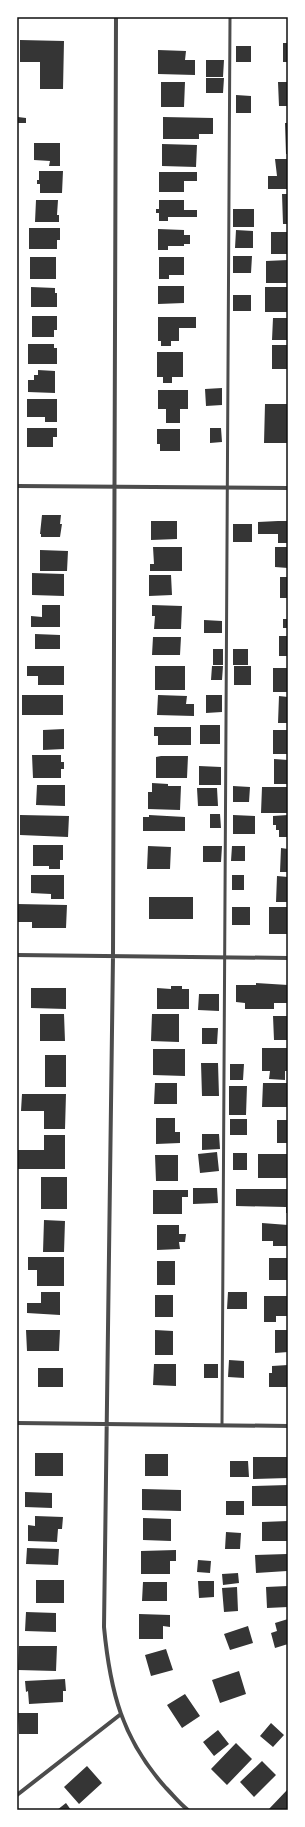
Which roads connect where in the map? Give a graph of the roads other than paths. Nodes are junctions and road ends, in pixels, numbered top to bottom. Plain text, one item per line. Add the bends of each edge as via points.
1 (116, 17) edge
2 (230, 17) edge
3 (17, 486) edge
4 (114, 487) junction
5 (226, 487) junction
6 (288, 488) edge
7 (17, 955) edge
8 (113, 956) junction
9 (224, 957) junction
10 (288, 958) edge
11 (17, 1423) edge
12 (107, 1424) junction
13 (222, 1425) junction
14 (288, 1426) edge
15 (121, 1714) junction
16 (17, 1795) edge
17 (188, 1810) edge

1 - 4 street
2 - 5 lane
3 - 4 street
4 - 5 street
4 - 8 street
5 - 6 street
5 - 9 lane
7 - 8 street
8 - 9 street
8 - 12 street
9 - 10 street
9 - 13 lane
11 - 12 street
12 - 13 street
12 - 15 street via 104,1627 108,1668
13 - 14 street
15 - 16 street
15 - 17 street via 133,1743 156,1776

